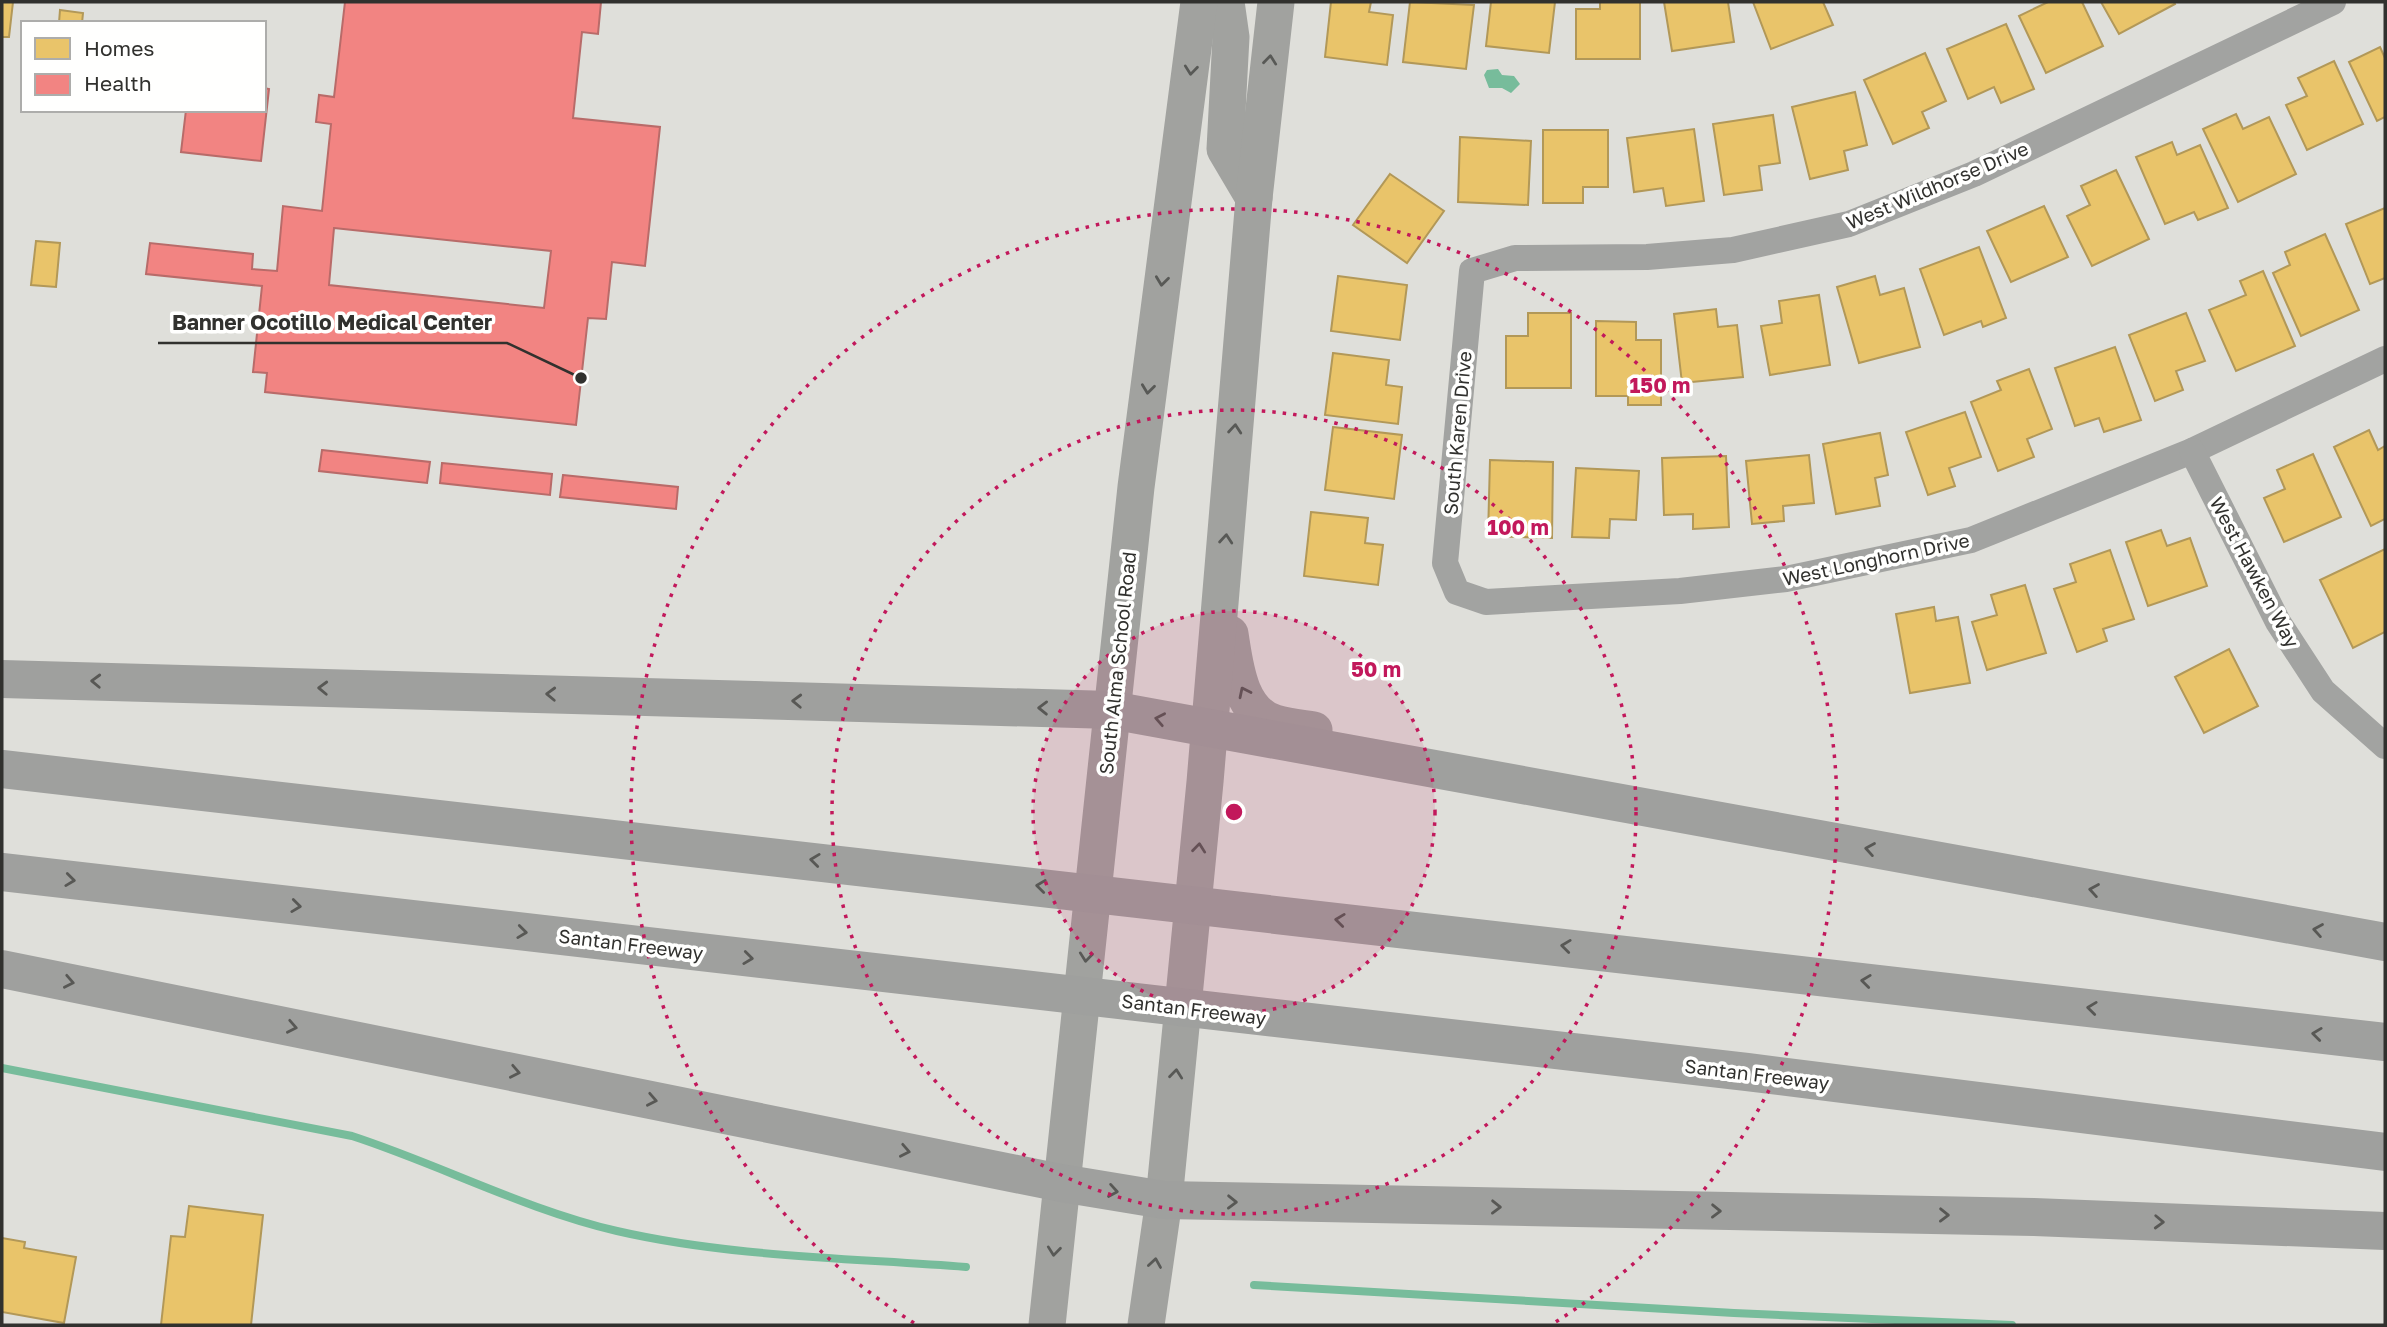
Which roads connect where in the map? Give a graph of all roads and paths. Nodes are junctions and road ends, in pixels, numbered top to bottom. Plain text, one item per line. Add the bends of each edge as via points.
1 (1199, 2) edge
2 (1226, 2) edge
3 (1276, 2) edge
4 (2333, 2) edge
5 (1254, 198) junction
6 (1472, 271) joint
7 (2385, 359) edge
8 (2192, 451) junction
9 (1223, 579) junction
10 (1457, 593) joint
11 (2, 679) edge
12 (1111, 710) junction
13 (1210, 729) junction
14 (2385, 746) edge
15 (2, 769) edge
16 (1751, 827) junction
17 (2, 872) edge
18 (2385, 942) edge
19 (2, 969) edge
20 (2385, 1042) edge
21 (2385, 1152) edge
22 (1061, 1183) junction
23 (1164, 1200) junction
24 (2385, 1231) edge
25 (1047, 1325) edge
26 (1146, 1325) edge

1 -> 12 main road, South Alma School Road
2 - 5 main road via 1231,37 1225,149
5 -> 3 main road
4 - 6 street, West Wildhorse Drive via 1974,174 1849,224 1733,250 1647,257 1515,258
9 -> 5 main road
6 - 10 street, South Karen Drive via 1445,563
7 - 8 street, West Longhorn Drive
8 - 10 street, West Longhorn Drive via 1971,540 1786,579 1680,591 1486,602
8 - 14 street, West Hawken Way via 2278,622 2323,691
9 - 13 main road
16 -> 9 main road via 1678,799 1272,723 1252,707 1236,672
12 -> 11 highway
13 -> 12 highway
12 -> 22 main road, South Alma School Road
13 - 16 highway
23 -> 13 main road
20 -> 15 highway
18 -> 16 highway
17 -> 21 highway, Santan Freeway via 1706,1067
19 -> 22 highway
22 -> 23 highway
22 -> 25 main road, South Alma School Road
23 -> 24 highway via 2020,1217
26 -> 23 main road

